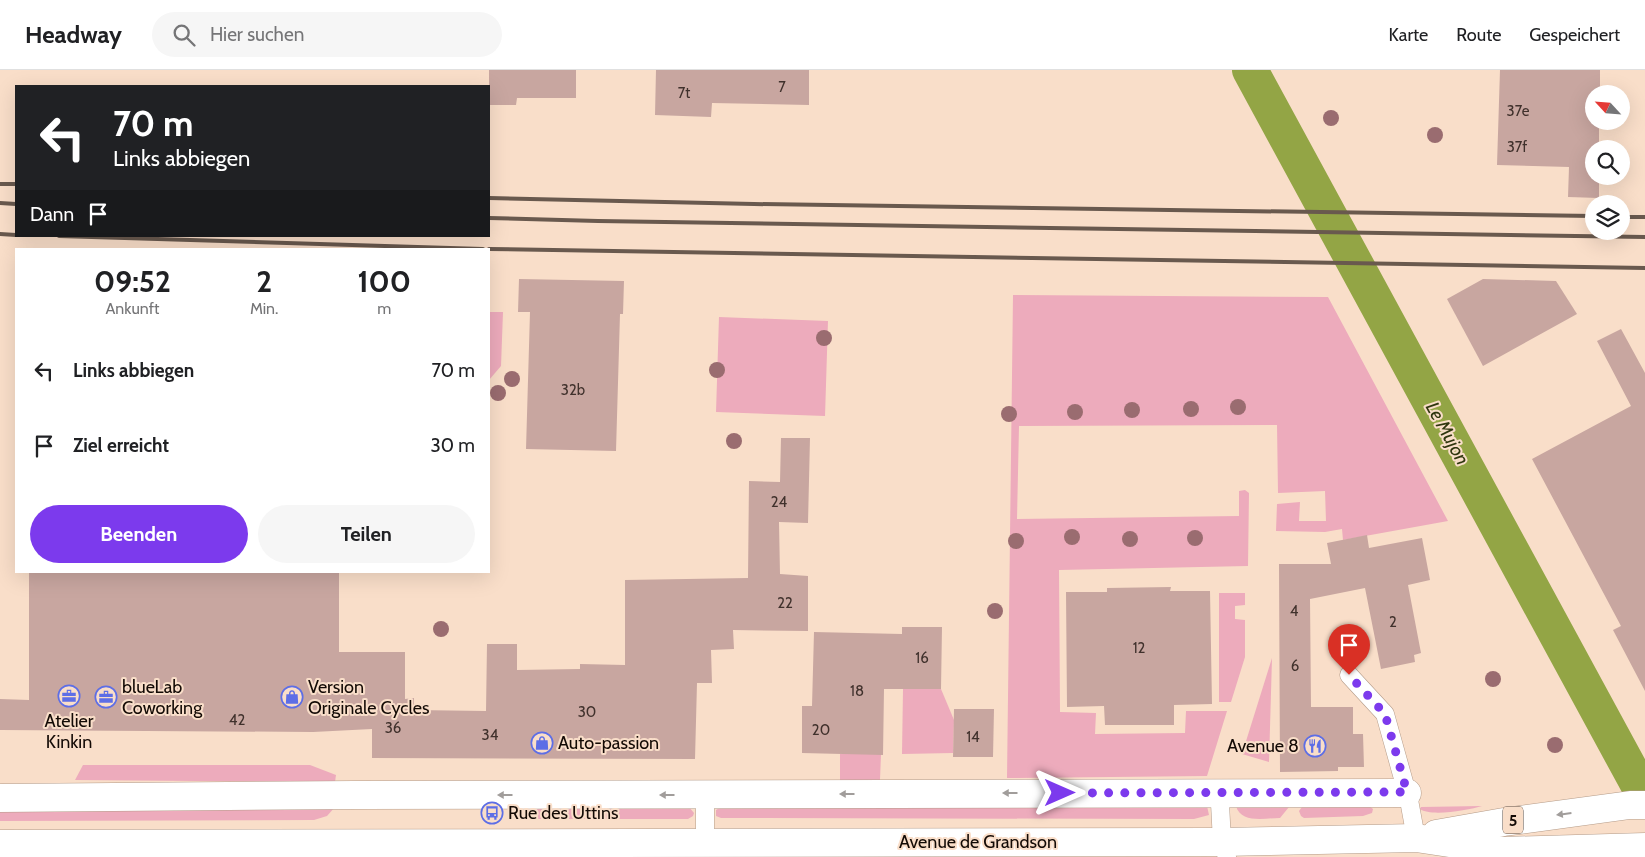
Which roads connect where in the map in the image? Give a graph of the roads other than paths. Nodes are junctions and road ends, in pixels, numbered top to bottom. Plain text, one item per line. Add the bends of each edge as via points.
1 (1349, 675) dead end
2 (1216, 792) junction
3 (1407, 792) junction
4 (705, 795) junction
5 (0, 798) edge
6 (1645, 805) edge
7 (1416, 838) junction
8 (0, 844) edge
9 (1639, 848) edge
10 (1224, 849) edge
11 (705, 850) edge
12 (1570, 853) edge

1 - 3 lane via 1385,714
2 - 3 main road
2 -> 4 main road
2 - 10 lane
3 - 7 lane
4 -> 5 main road
4 - 11 lane
6 -> 7 main road, Avenue de Grandson / 5 via 1504,822
7 - 10 main road, Avenue de Grandson / 5
7 - 12 main road, Avenue de Grandson / 5 via 1504,851
8 - 11 main road, Avenue de Grandson / 5
9 - 12 main road, Avenue de Grandson / 5
10 - 11 main road, Avenue de Grandson / 5

